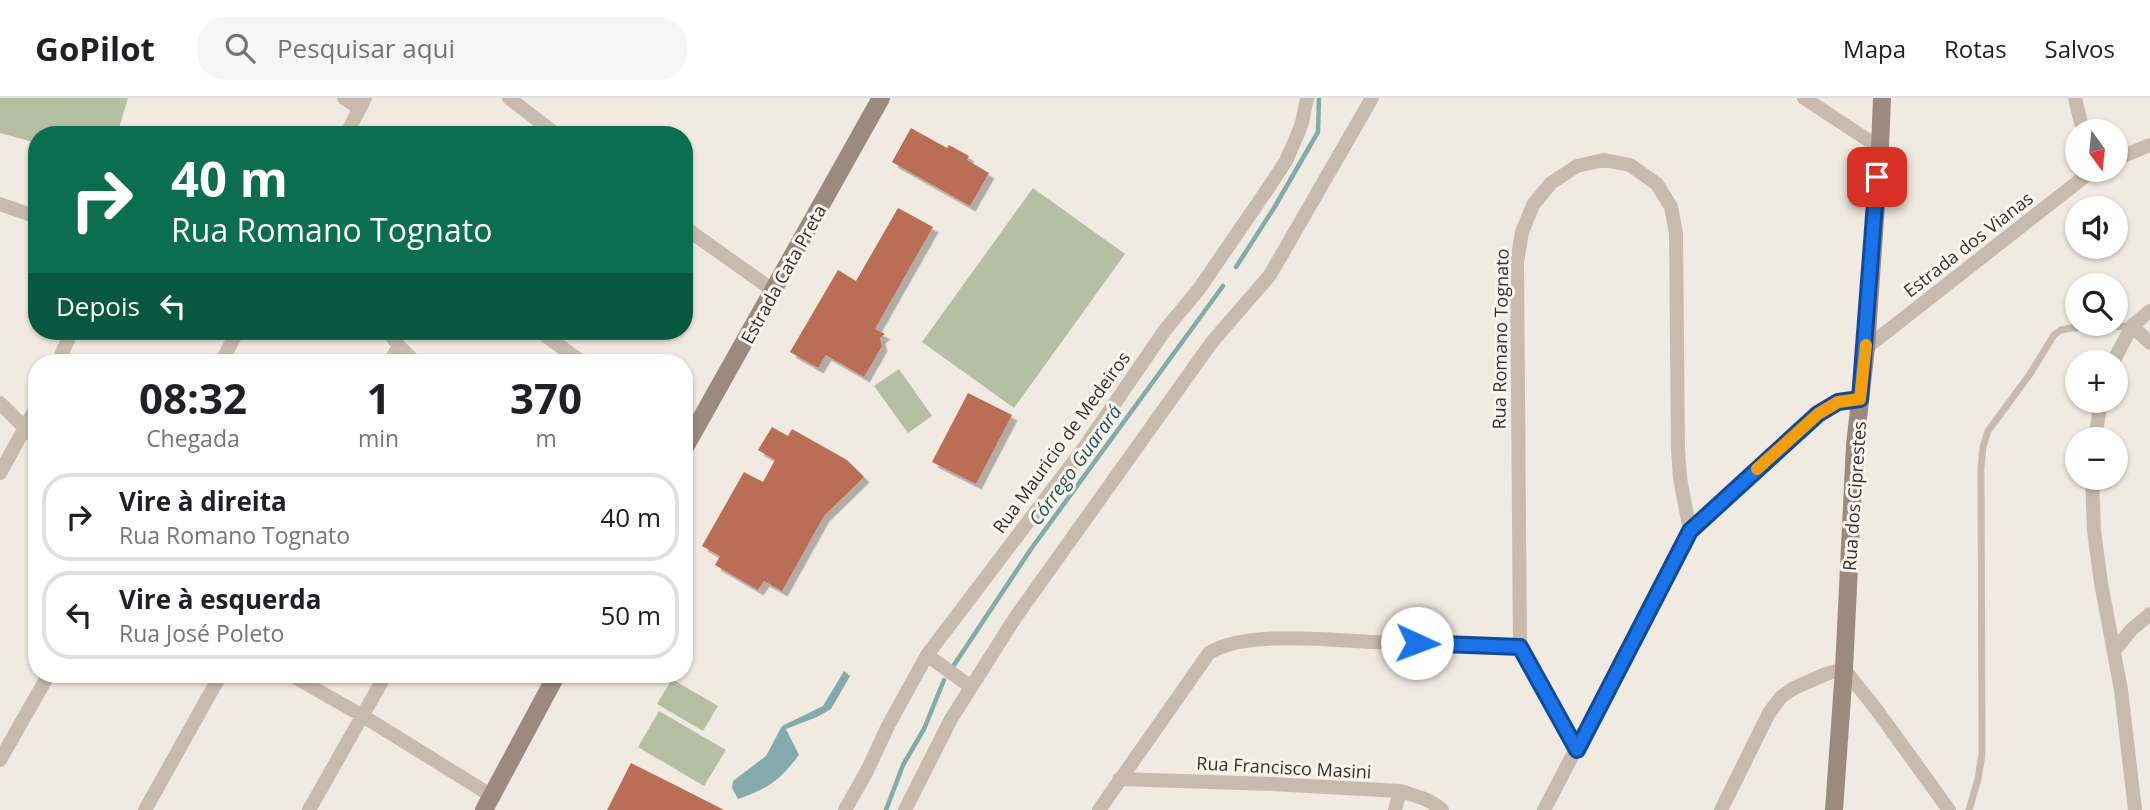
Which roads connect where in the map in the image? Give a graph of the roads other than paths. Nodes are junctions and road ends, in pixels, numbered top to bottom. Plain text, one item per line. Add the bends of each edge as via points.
1 (344, 98) edge
2 (509, 98) edge
3 (881, 98) edge
4 (1307, 98) edge
5 (1371, 98) edge
6 (1804, 98) edge
7 (1882, 98) edge
8 (2075, 98) edge
9 (362, 103) edge
10 (2080, 119) edge
11 (350, 126) edge
12 (546, 126) edge
13 (2150, 145) edge
14 (1880, 148) junction
15 (2128, 154) edge
16 (2077, 182) edge
17 (0, 204) edge
18 (28, 213) edge
19 (693, 232) edge
20 (774, 291) junction
21 (2150, 311) edge
22 (2132, 326) junction
23 (395, 340) edge
24 (552, 340) edge
25 (2150, 343) edge
26 (399, 346) junction
27 (1866, 348) junction
28 (2119, 350) edge
29 (394, 354) edge
30 (407, 354) edge
31 (571, 354) edge
32 (1860, 399) junction
33 (0, 403) edge
34 (28, 425) edge
35 (26, 429) junction
36 (693, 430) edge
37 (0, 472) edge
38 (2092, 490) edge
39 (1690, 531) junction
40 (2150, 614) edge
41 (1520, 647) junction
42 (2115, 650) junction
43 (928, 655) junction
44 (1844, 669) junction
45 (44, 683) edge
46 (216, 683) edge
47 (305, 683) edge
48 (381, 683) edge
49 (552, 683) edge
50 (971, 687) junction
51 (363, 716) junction
52 (1577, 750) junction
53 (0, 760) edge
54 (1119, 779) junction
55 (1400, 792) junction
56 (490, 805) edge
57 (145, 810) edge
58 (309, 810) edge
59 (845, 810) edge
60 (905, 810) edge
61 (1099, 810) edge
62 (1395, 810) edge
63 (1442, 810) edge
64 (1544, 810) edge
65 (1721, 810) edge
66 (1834, 810) edge
67 (1949, 810) edge
68 (1969, 810) edge
69 (2135, 810) edge

1 - 9 street
2 - 12 street
3 - 20 street, Estrada Cata Preta
4 - 43 street, Rua Mauricio de Medeiros via 1286,160 1233,240
5 - 50 street via 1270,275 1212,342
6 - 14 street
7 - 14 street, Rua dos Ciprestes
8 - 10 street
9 - 11 street
13 - 15 street
14 - 27 street, Rua dos Ciprestes
16 - 27 street, Estrada dos Vianas
17 - 18 street
19 - 20 street
20 - 36 street, Estrada Cata Preta
21 - 22 street
22 - 25 street
22 - 28 street
22 - 68 lane via 2071,328 2054,335 1988,431 1981,468 1982,754
23 - 26 street
24 - 31 street
26 - 29 street
26 - 30 street
27 - 32 street, Rua dos Ciprestes
32 - 39 street via 1838,402 1818,414
32 - 44 street, Rua dos Ciprestes
33 - 35 street
34 - 35 street
35 - 37 street
38 - 42 street via 2101,583
39 - 41 street, Rua Romano Tognato via 1678,459 1676,233 1671,207 1657,184 1630,165 1604,160 1577,166 1551,183 1533,205 1517,262
39 - 52 street
40 - 42 street
41 - 52 street, Rua Romano Tognato
41 - 54 street via 1289,639 1221,646 1209,653
42 - 69 street
43 - 50 street
43 - 59 street, Rua Mauricio de Medeiros
44 - 65 street via 1781,697
44 - 66 street, Rua dos Ciprestes
44 - 67 street
45 - 53 street
46 - 57 street
47 - 51 street
48 - 51 street
49 - 56 street
50 - 60 street
51 - 56 street
51 - 58 street
52 - 64 street
54 - 55 street, Rua Francisco Masini
54 - 61 street
55 - 62 street
55 - 63 street, Rua Francisco Masini via 1419,796

